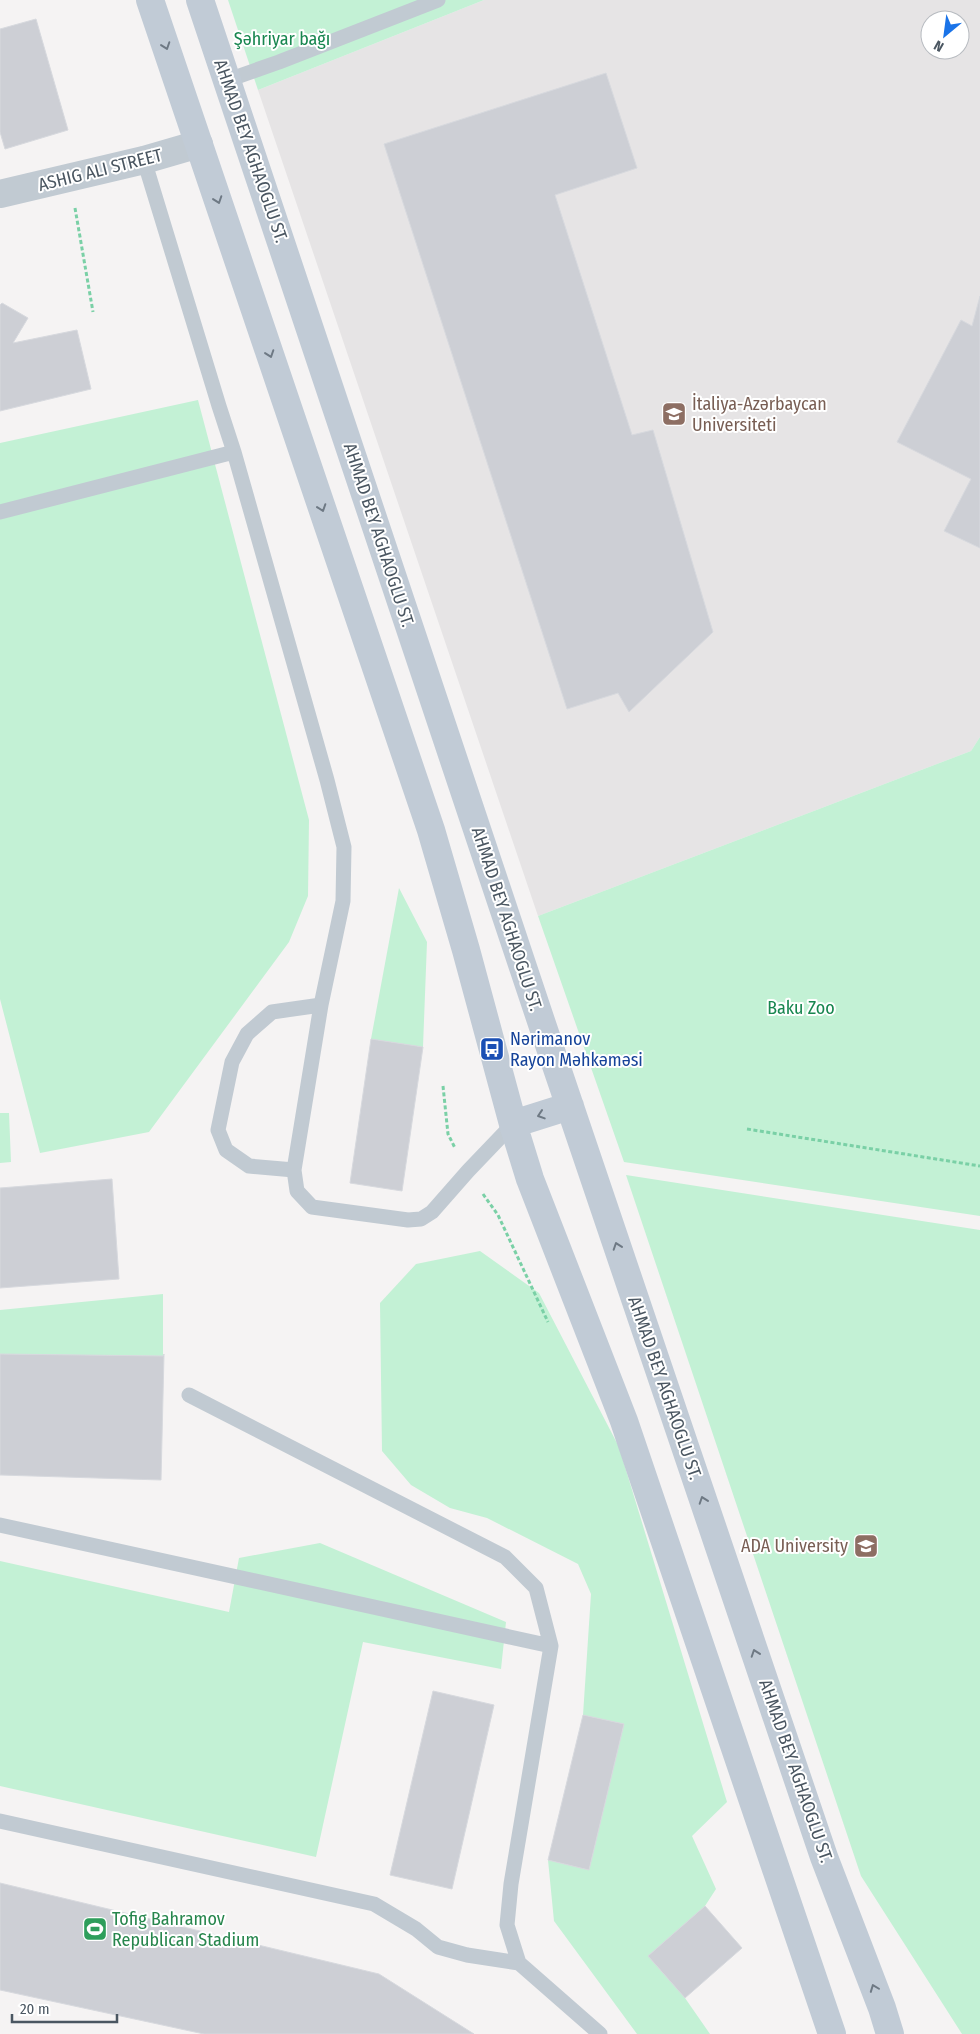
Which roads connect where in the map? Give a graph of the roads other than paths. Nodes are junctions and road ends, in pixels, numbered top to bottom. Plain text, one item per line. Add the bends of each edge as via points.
1 (150, 0) edge
2 (200, 0) edge
3 (438, 0) edge
4 (228, 80) junction
5 (199, 144) junction
6 (144, 160) junction
7 (0, 194) edge
8 (234, 452) junction
9 (0, 512) edge
10 (321, 1004) junction
11 (570, 1106) junction
12 (512, 1124) junction
13 (294, 1170) junction
14 (189, 1395) dead end
15 (0, 1524) edge
16 (551, 1646) junction
17 (0, 1821) edge
18 (519, 1963) junction
19 (600, 2034) edge
20 (832, 2034) edge
21 (890, 2034) edge

1 -> 5 street
2 - 4 street, AHMAD BEY AGHAOGLU ST.
3 - 4 lane
4 - 11 street, AHMAD BEY AGHAOGLU ST.
5 - 6 street, ASHIG ALI STREET
5 -> 12 street via 431,830
6 - 7 street, ASHIG ALI STREET
6 - 8 lane
8 - 9 lane
8 - 10 lane via 344,847 343,900
10 - 13 lane
10 - 13 lane via 272,1012 247,1034 232,1062 218,1130 226,1150 249,1166
11 -> 12 street
21 -> 11 street, AHMAD BEY AGHAOGLU ST. via 821,1848
12 - 13 lane via 432,1212 421,1219 312,1207 297,1191
12 - 20 street via 530,1179 624,1421
14 - 16 lane via 505,1557 536,1588
15 - 16 lane
16 - 18 lane via 510,1892 507,1925
17 - 18 lane via 374,1904 416,1929 438,1947
18 - 19 lane

